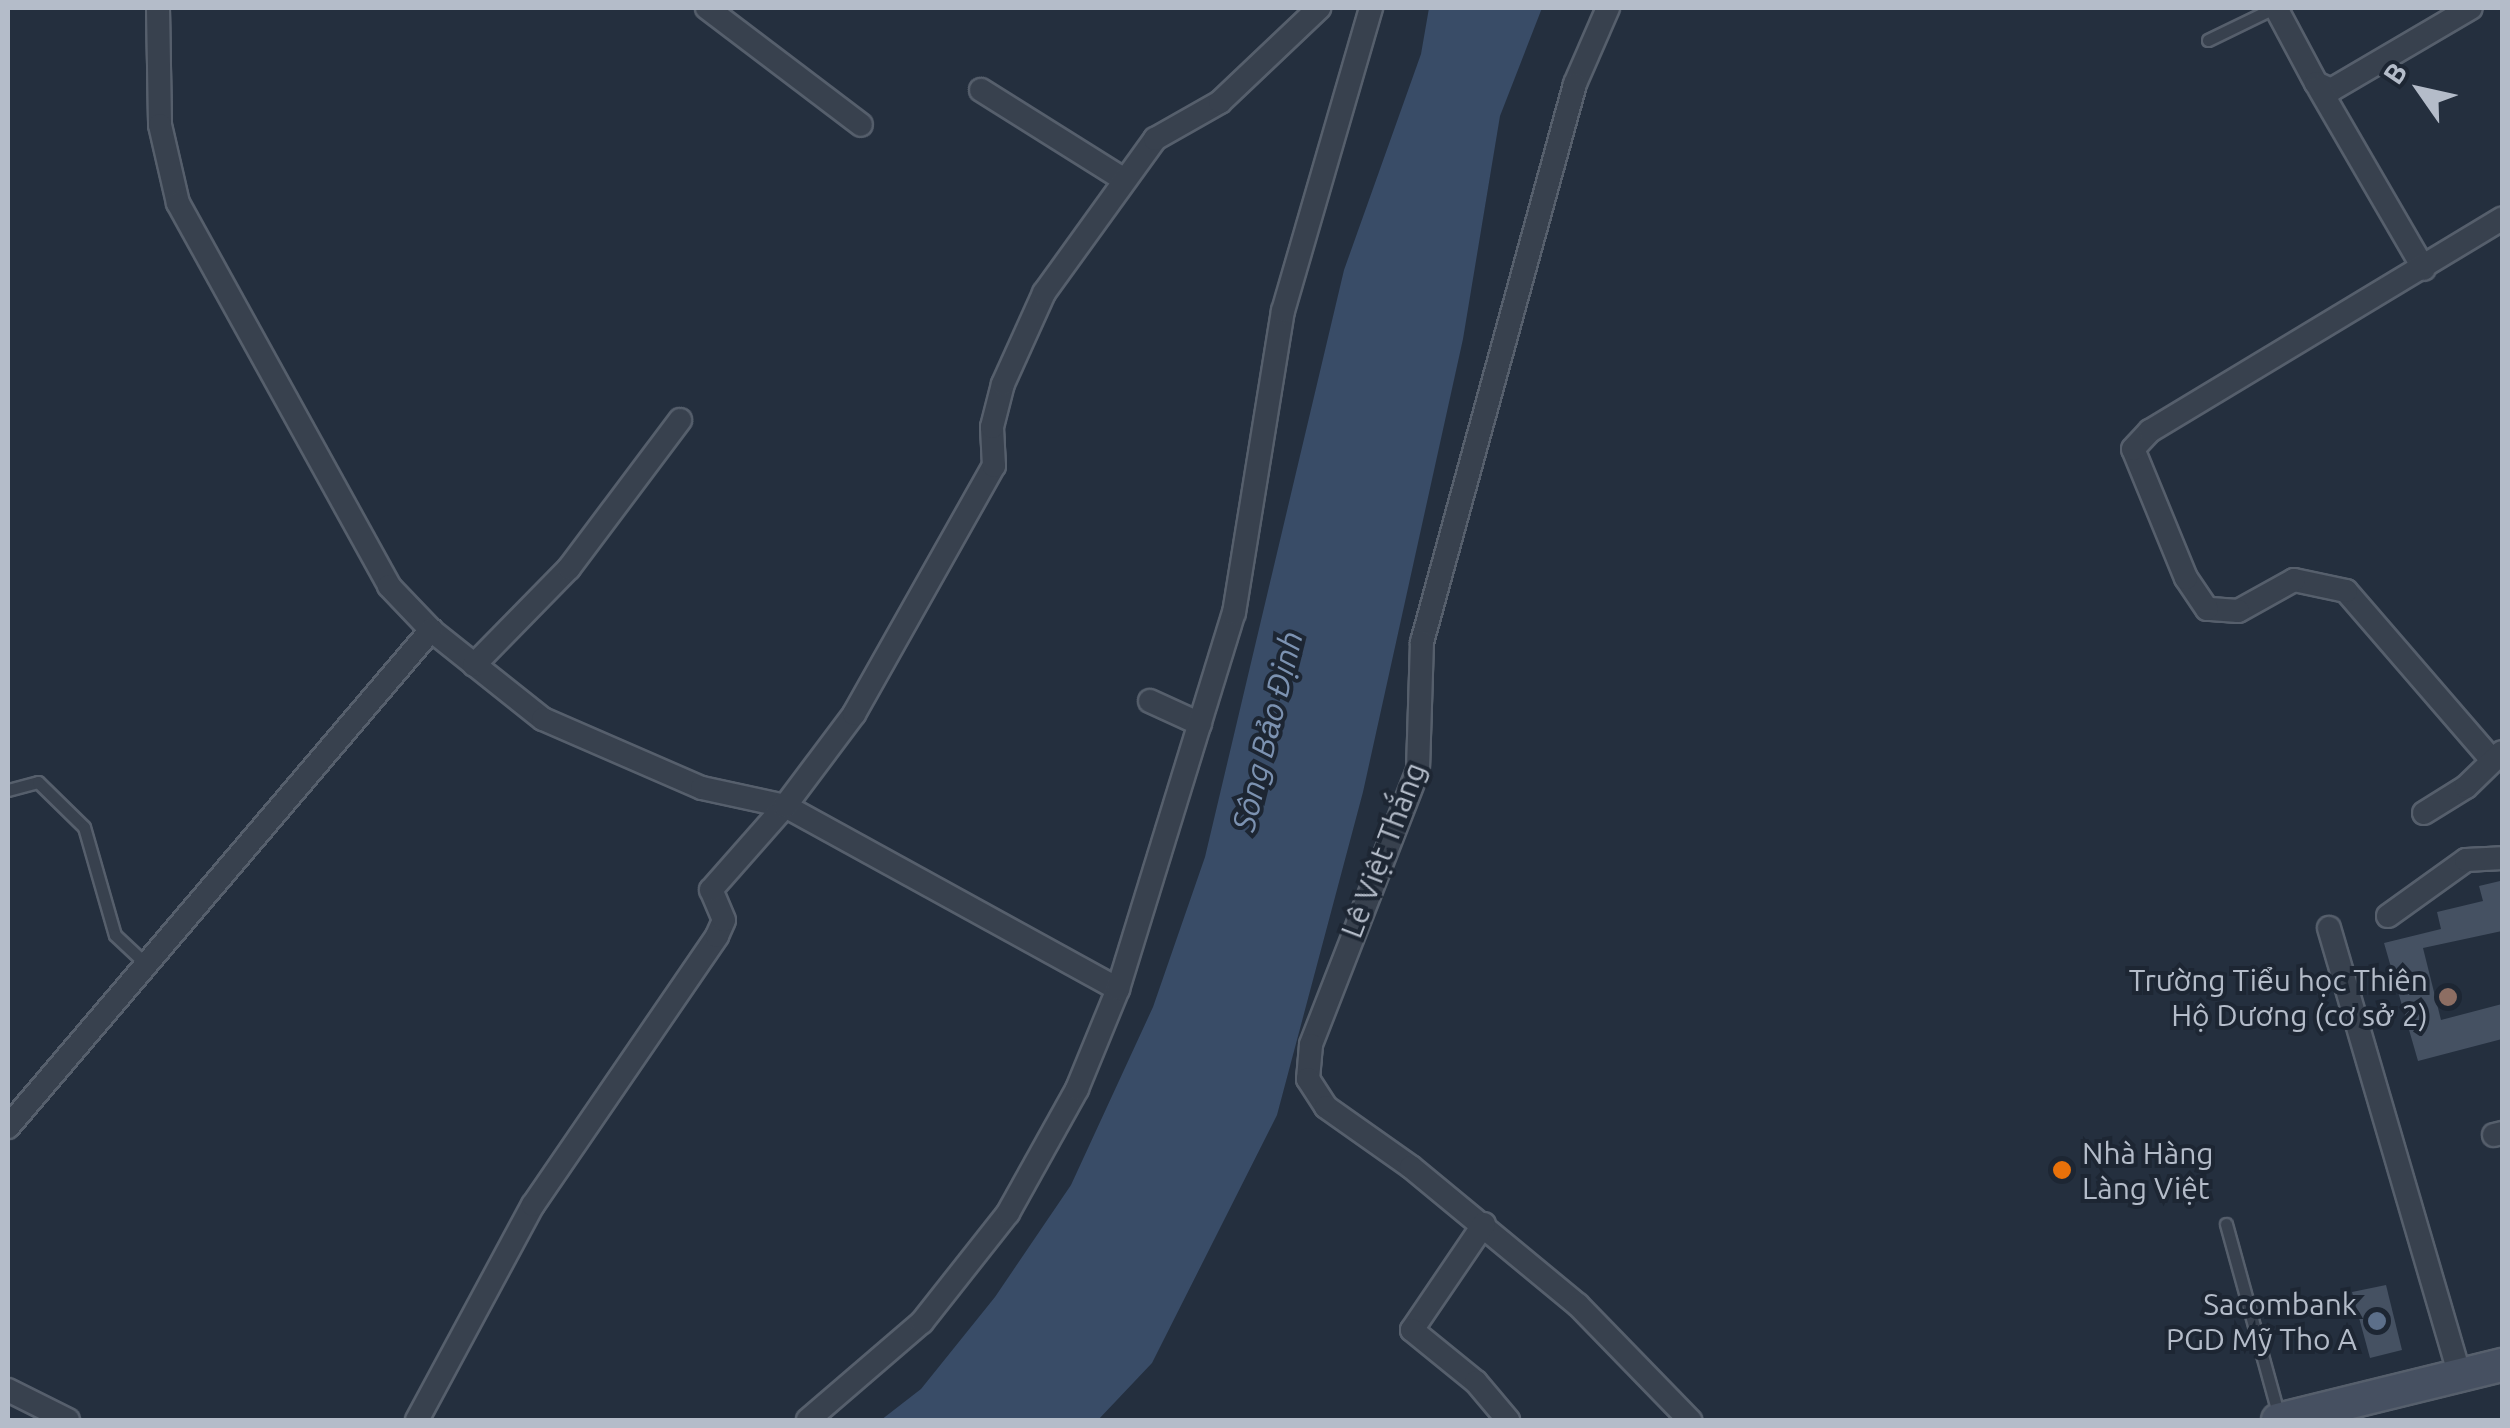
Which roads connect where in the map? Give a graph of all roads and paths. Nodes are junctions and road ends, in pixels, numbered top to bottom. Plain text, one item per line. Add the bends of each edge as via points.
1 (158, 8) edge
2 (707, 8) edge
3 (1319, 8) edge
4 (1371, 8) edge
5 (1608, 8) edge
6 (2275, 8) edge
7 (2470, 8) edge
8 (2208, 40) dead end
9 (2319, 88) junction
10 (981, 90) dead end
11 (861, 126) dead end
12 (1123, 179) junction
13 (2502, 219) edge
14 (2424, 269) junction
15 (680, 420) dead end
16 (431, 630) junction
17 (474, 664) junction
18 (1150, 701) dead end
19 (1200, 724) junction
20 (2497, 756) edge
21 (8, 790) edge
22 (785, 806) junction
23 (2424, 813) dead end
24 (2502, 858) edge
25 (2388, 916) dead end
26 (2328, 928) dead end
27 (146, 964) junction
28 (1118, 989) junction
29 (8, 1127) edge
30 (1484, 1224) junction
31 (2226, 1224) dead end
32 (2502, 1364) edge
33 (2460, 1376) junction
34 (8, 1390) edge
35 (2355, 1411) edge
36 (68, 1420) edge
37 (417, 1420) edge
38 (808, 1420) edge
39 (1508, 1420) edge
40 (1690, 1420) edge
41 (2279, 1420) edge

1 - 16 street via 160,124 178,203 389,586
2 - 11 street
3 - 12 street via 1220,102 1156,139
4 - 19 street via 1284,311 1234,613
5 - 30 street, Lê Việt Thắng via 1576,84 1422,642 1418,770 1378,860 1307,1061 1308,1079 1326,1108
6 - 8 lane
6 - 9 street
7 - 9 street via 2331,90
9 - 14 street
10 - 12 street
12 - 22 street via 1020,338 992,427 994,466 867,694
13 - 14 street
14 - 20 street via 2150,431 2133,449 2134,458 2186,578 2207,609 2238,612 2294,580 2346,591
15 - 17 street via 568,568
16 - 17 street
16 - 27 street
17 - 22 street via 543,718 625,759 702,788
18 - 19 street
19 - 28 street
20 - 23 street via 2466,787
21 - 27 lane via 38,782 84,827 115,935
22 - 28 street
22 - 37 street via 711,890 724,920 717,936 532,1205
24 - 25 street via 2466,860
26 - 33 street
27 - 29 street
28 - 38 street via 1077,1089 1008,1213 922,1322
30 - 39 street via 1412,1330 1476,1382
30 - 40 street, Lê Việt Thắng via 1578,1305
31 - 41 lane
32 - 33 main road
33 - 35 main road
34 - 36 street
35 - 41 main road

